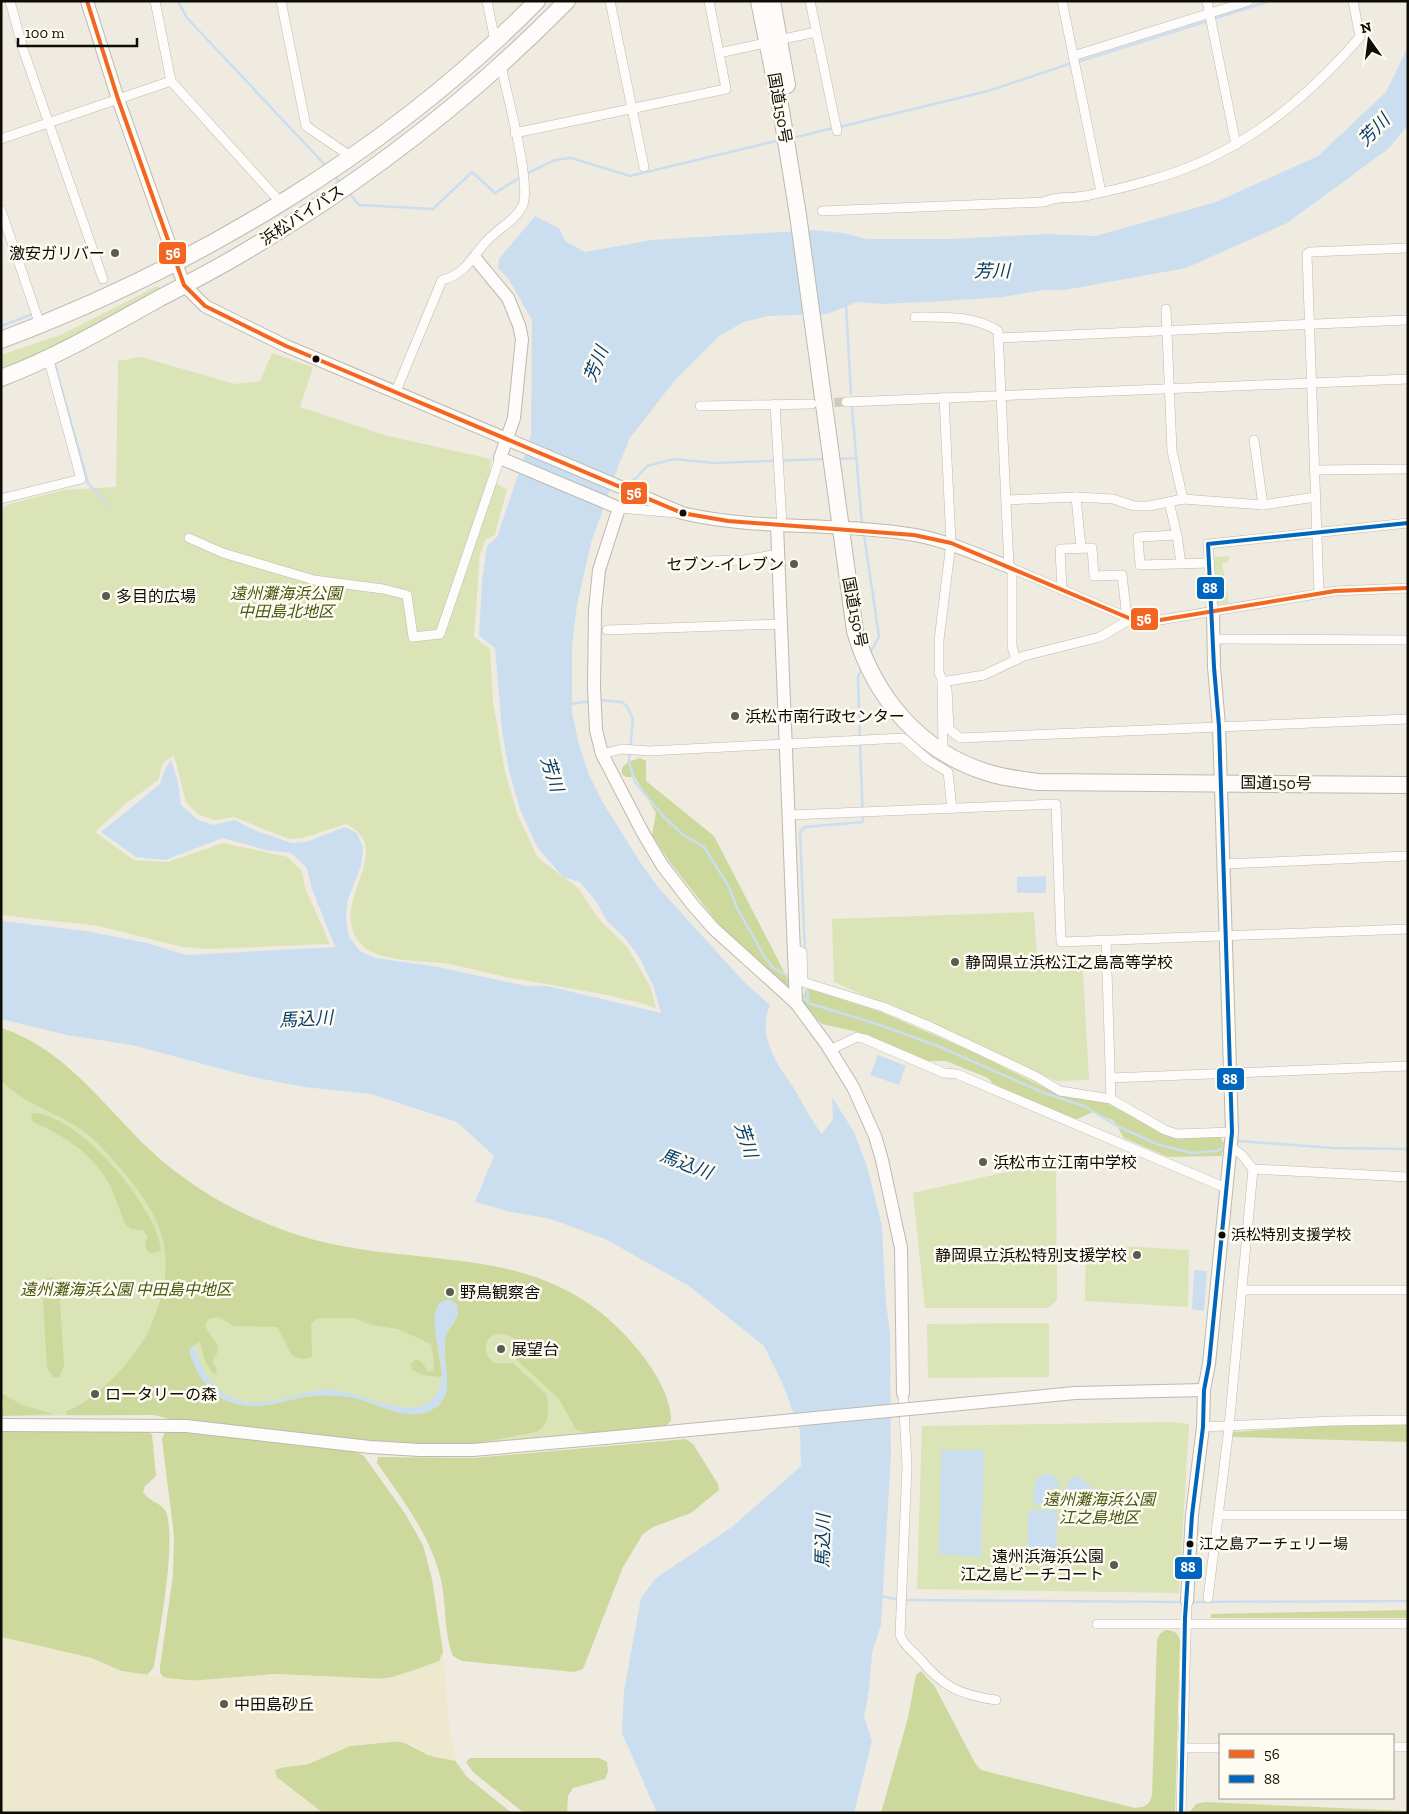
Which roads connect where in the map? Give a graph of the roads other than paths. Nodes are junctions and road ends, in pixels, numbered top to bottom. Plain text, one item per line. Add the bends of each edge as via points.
1 (10, 1) edge
2 (87, 1) edge
3 (155, 1) edge
4 (281, 1) edge
5 (487, 1) edge
6 (537, 1) edge
7 (568, 1) edge
8 (610, 1) edge
9 (709, 1) edge
10 (759, 1) edge
11 (772, 1) edge
12 (810, 1) edge
13 (1062, 1) edge
14 (1207, 1) edge
15 (1249, 1) edge
16 (1353, 1) edge
17 (1210, 14) junction
18 (816, 32) junction
19 (495, 41) junction
20 (773, 42) junction
21 (719, 53) junction
22 (1074, 56) junction
23 (501, 65) junction
24 (171, 81) junction
25 (118, 99) junction
26 (633, 109) junction
27 (49, 123) junction
28 (836, 127) dead end
29 (515, 133) junction
30 (1, 139) edge
31 (1236, 145) junction
32 (346, 159) junction
33 (644, 167) dead end
34 (1100, 192) junction
35 (282, 204) junction
36 (1, 210) edge
37 (822, 211) dead end
38 (1408, 248) edge
39 (475, 258) junction
40 (176, 262) junction
41 (103, 279) dead end
42 (184, 285) junction
43 (1166, 309) dead end
44 (915, 316) dead end
45 (1408, 320) edge
46 (1309, 324) junction
47 (40, 325) junction
48 (1167, 330) junction
49 (998, 338) junction
50 (1, 340) edge
51 (48, 357) junction
52 (1, 378) edge
53 (1408, 379) edge
54 (1311, 382) junction
55 (1168, 388) junction
56 (396, 391) junction
57 (1001, 395) junction
58 (944, 397) junction
59 (846, 402) tunnel mouth
60 (775, 404) junction
61 (812, 404) tunnel mouth
62 (700, 406) dead end
63 (509, 440) junction
64 (1254, 440) dead end
65 (500, 458) junction
66 (1408, 468) edge
67 (1314, 470) junction
68 (1076, 497) junction
69 (1315, 497) junction
70 (1, 499) edge
71 (1183, 499) junction
72 (1006, 500) junction
73 (1169, 502) junction
74 (1262, 505) junction
75 (618, 508) junction
76 (682, 513) junction
77 (1408, 523) edge
78 (779, 525) junction
79 (842, 528) junction
80 (1316, 531) junction
81 (1177, 535) junction
82 (189, 538) dead end
83 (951, 543) junction
84 (1081, 548) junction
85 (779, 554) junction
86 (705, 560) dead end
87 (1210, 563) junction
88 (1181, 564) junction
89 (1010, 568) junction
90 (1408, 588) edge
91 (1062, 590) junction
92 (1319, 594) junction
93 (1213, 612) junction
94 (1129, 618) junction
95 (781, 624) junction
96 (607, 630) dead end
97 (1213, 639) junction
98 (1408, 640) edge
99 (1016, 660) junction
100 (942, 682) junction
101 (1408, 719) edge
102 (1220, 726) junction
103 (786, 744) junction
104 (943, 744) dead end
105 (602, 754) junction
106 (945, 776) dead end
107 (1220, 782) junction
108 (1408, 785) edge
109 (949, 809) junction
110 (790, 815) junction
111 (1408, 856) edge
112 (1223, 864) junction
113 (1408, 929) edge
114 (1225, 936) junction
115 (1106, 940) junction
116 (794, 949) junction
117 (796, 1003) junction
118 (830, 1050) junction
119 (1408, 1066) edge
120 (1230, 1073) junction
121 (1110, 1078) junction
122 (1111, 1099) junction
123 (1232, 1132) junction
124 (1230, 1146) junction
125 (1252, 1169) junction
126 (1408, 1177) edge
127 (1226, 1188) junction
128 (1243, 1290) junction
129 (1408, 1290) edge
130 (1204, 1390) junction
131 (903, 1393) joint
132 (1408, 1420) edge
133 (1, 1425) edge
134 (1229, 1427) junction
135 (1203, 1428) junction
136 (1219, 1515) junction
137 (1408, 1515) edge
138 (1208, 1598) dead end
139 (1187, 1601) joint
140 (1185, 1621) junction
141 (1096, 1624) dead end
142 (1408, 1624) edge
143 (996, 1700) dead end
144 (1394, 1747) edge
145 (1408, 1747) edge
146 (1183, 1748) junction
147 (1219, 1748) edge
148 (1181, 1813) edge

1 - 27 street
2 - 25 street
3 - 24 street
4 - 32 street via 306,126
5 - 19 street
6 - 19 highway, 浜松バイパス
7 - 23 highway, 浜松バイパス
8 - 26 street
9 - 21 street
10 - 20 highway, 国道150号
11 - 20 highway, 国道150号
12 - 18 street
13 - 22 street
14 - 17 street
15 - 17 street
16 - 31 street via 1360,37 1298,102
17 - 22 street
17 - 31 street
18 - 20 street
18 - 28 street
19 - 32 highway, 浜松バイパス via 416,108
20 - 21 street
20 - 79 highway, 国道150号
21 - 26 street via 726,89
22 - 34 street
23 - 29 street
23 - 42 highway, 浜松バイパス via 396,150 334,194 246,251
24 - 25 street
24 - 35 street
25 - 27 street
25 - 40 street
26 - 29 street
26 - 33 street
27 - 30 street
27 - 41 street
29 - 39 street via 526,199 521,209 484,244
31 - 34 street via 1190,167 1147,182
32 - 35 highway, 浜松バイパス
34 - 37 street via 1051,198 1044,202
35 - 40 highway, 浜松バイパス
36 - 47 street
38 - 46 street via 1306,254
39 - 56 street via 452,278 442,280
39 - 63 street via 508,298 520,325 522,339
40 - 42 street
40 - 47 highway, 浜松バイパス
42 - 51 highway, 浜松バイパス via 122,321
42 - 56 street via 205,306 233,321
43 - 48 street
44 - 49 street via 969,318 998,331
45 - 46 street
46 - 48 street
46 - 54 street
47 - 50 highway, 浜松バイパス
48 - 49 street
48 - 55 street
49 - 57 street
51 - 52 highway, 浜松バイパス
51 - 70 street via 81,479
53 - 54 street
54 - 55 street
54 - 67 street
55 - 57 street
55 - 71 street via 1172,451
56 - 63 street
57 - 58 street
57 - 72 street
58 - 59 street
58 - 83 street
60 - 61 street
60 - 62 street
60 - 78 street
63 - 65 street
63 - 76 street
64 - 74 street
65 - 75 street
65 - 82 street via 440,634 413,637 407,595 314,580 223,553
66 - 67 street
67 - 69 street
68 - 72 street
68 - 73 street via 1113,499 1134,506
68 - 84 street
69 - 74 street
69 - 80 street
71 - 73 street
71 - 74 street
72 - 89 street
73 - 81 street
75 - 76 street
75 - 105 street via 600,570 595,610 596,730
76 - 78 street via 705,519
77 - 80 street
78 - 79 street
78 - 85 street
79 - 83 street via 914,535
79 - 107 highway, 国道150号 via 855,630 861,651 880,689 901,718 934,747 989,774 1038,782
80 - 87 street via 1208,544
80 - 92 street
81 - 88 street
81 - 88 street via 1138,537 1140,565
83 - 89 street
83 - 100 street via 939,640
84 - 91 street via 1060,549
84 - 94 street via 1092,548 1094,576 1122,575
85 - 86 street via 744,560
85 - 95 street
87 - 88 street
87 - 93 street
89 - 91 street
89 - 99 street via 1012,646
90 - 92 street
91 - 94 street
92 - 93 street
93 - 94 street via 1160,620
93 - 97 street
94 - 99 street via 1100,638
95 - 96 street
95 - 103 street
97 - 98 street
97 - 102 street
99 - 100 street via 984,675
100 - 102 street via 947,689 949,729 960,738
100 - 104 street
101 - 102 street
102 - 107 street
103 - 105 street via 649,751 622,749
103 - 109 street via 903,738 948,772
103 - 110 street
105 - 117 street via 662,865 692,904
106 - 109 street
107 - 108 highway, 国道150号
107 - 112 street
109 - 110 street
109 - 115 street via 1056,804 1061,942
110 - 116 street
111 - 112 street
112 - 114 street
113 - 114 street
114 - 115 street
114 - 120 street
115 - 121 street
116 - 117 street
116 - 122 street via 802,952 803,982 883,1007 940,1031 1060,1091
117 - 118 street
118 - 127 street via 857,1037 944,1073 956,1074
118 - 131 street via 853,1087 875,1136 892,1206 903,1266
119 - 120 street
120 - 121 street
120 - 123 street
121 - 122 street
122 - 123 street via 1177,1134
123 - 124 street
124 - 125 street
124 - 127 street
125 - 126 street
125 - 128 street
127 - 130 street
128 - 129 street
128 - 134 street
130 - 133 street, bridge via 1075,1393 473,1450 420,1450 170,1425
130 - 135 street
131 - 143 street via 907,1466 900,1627 904,1643 935,1678 965,1694
132 - 134 street
134 - 135 street
134 - 136 street
135 - 139 street via 1192,1515
136 - 137 street
136 - 138 street
139 - 140 street
140 - 141 street
140 - 142 street
140 - 146 street
144 - 145 street
146 - 147 street
146 - 148 street

